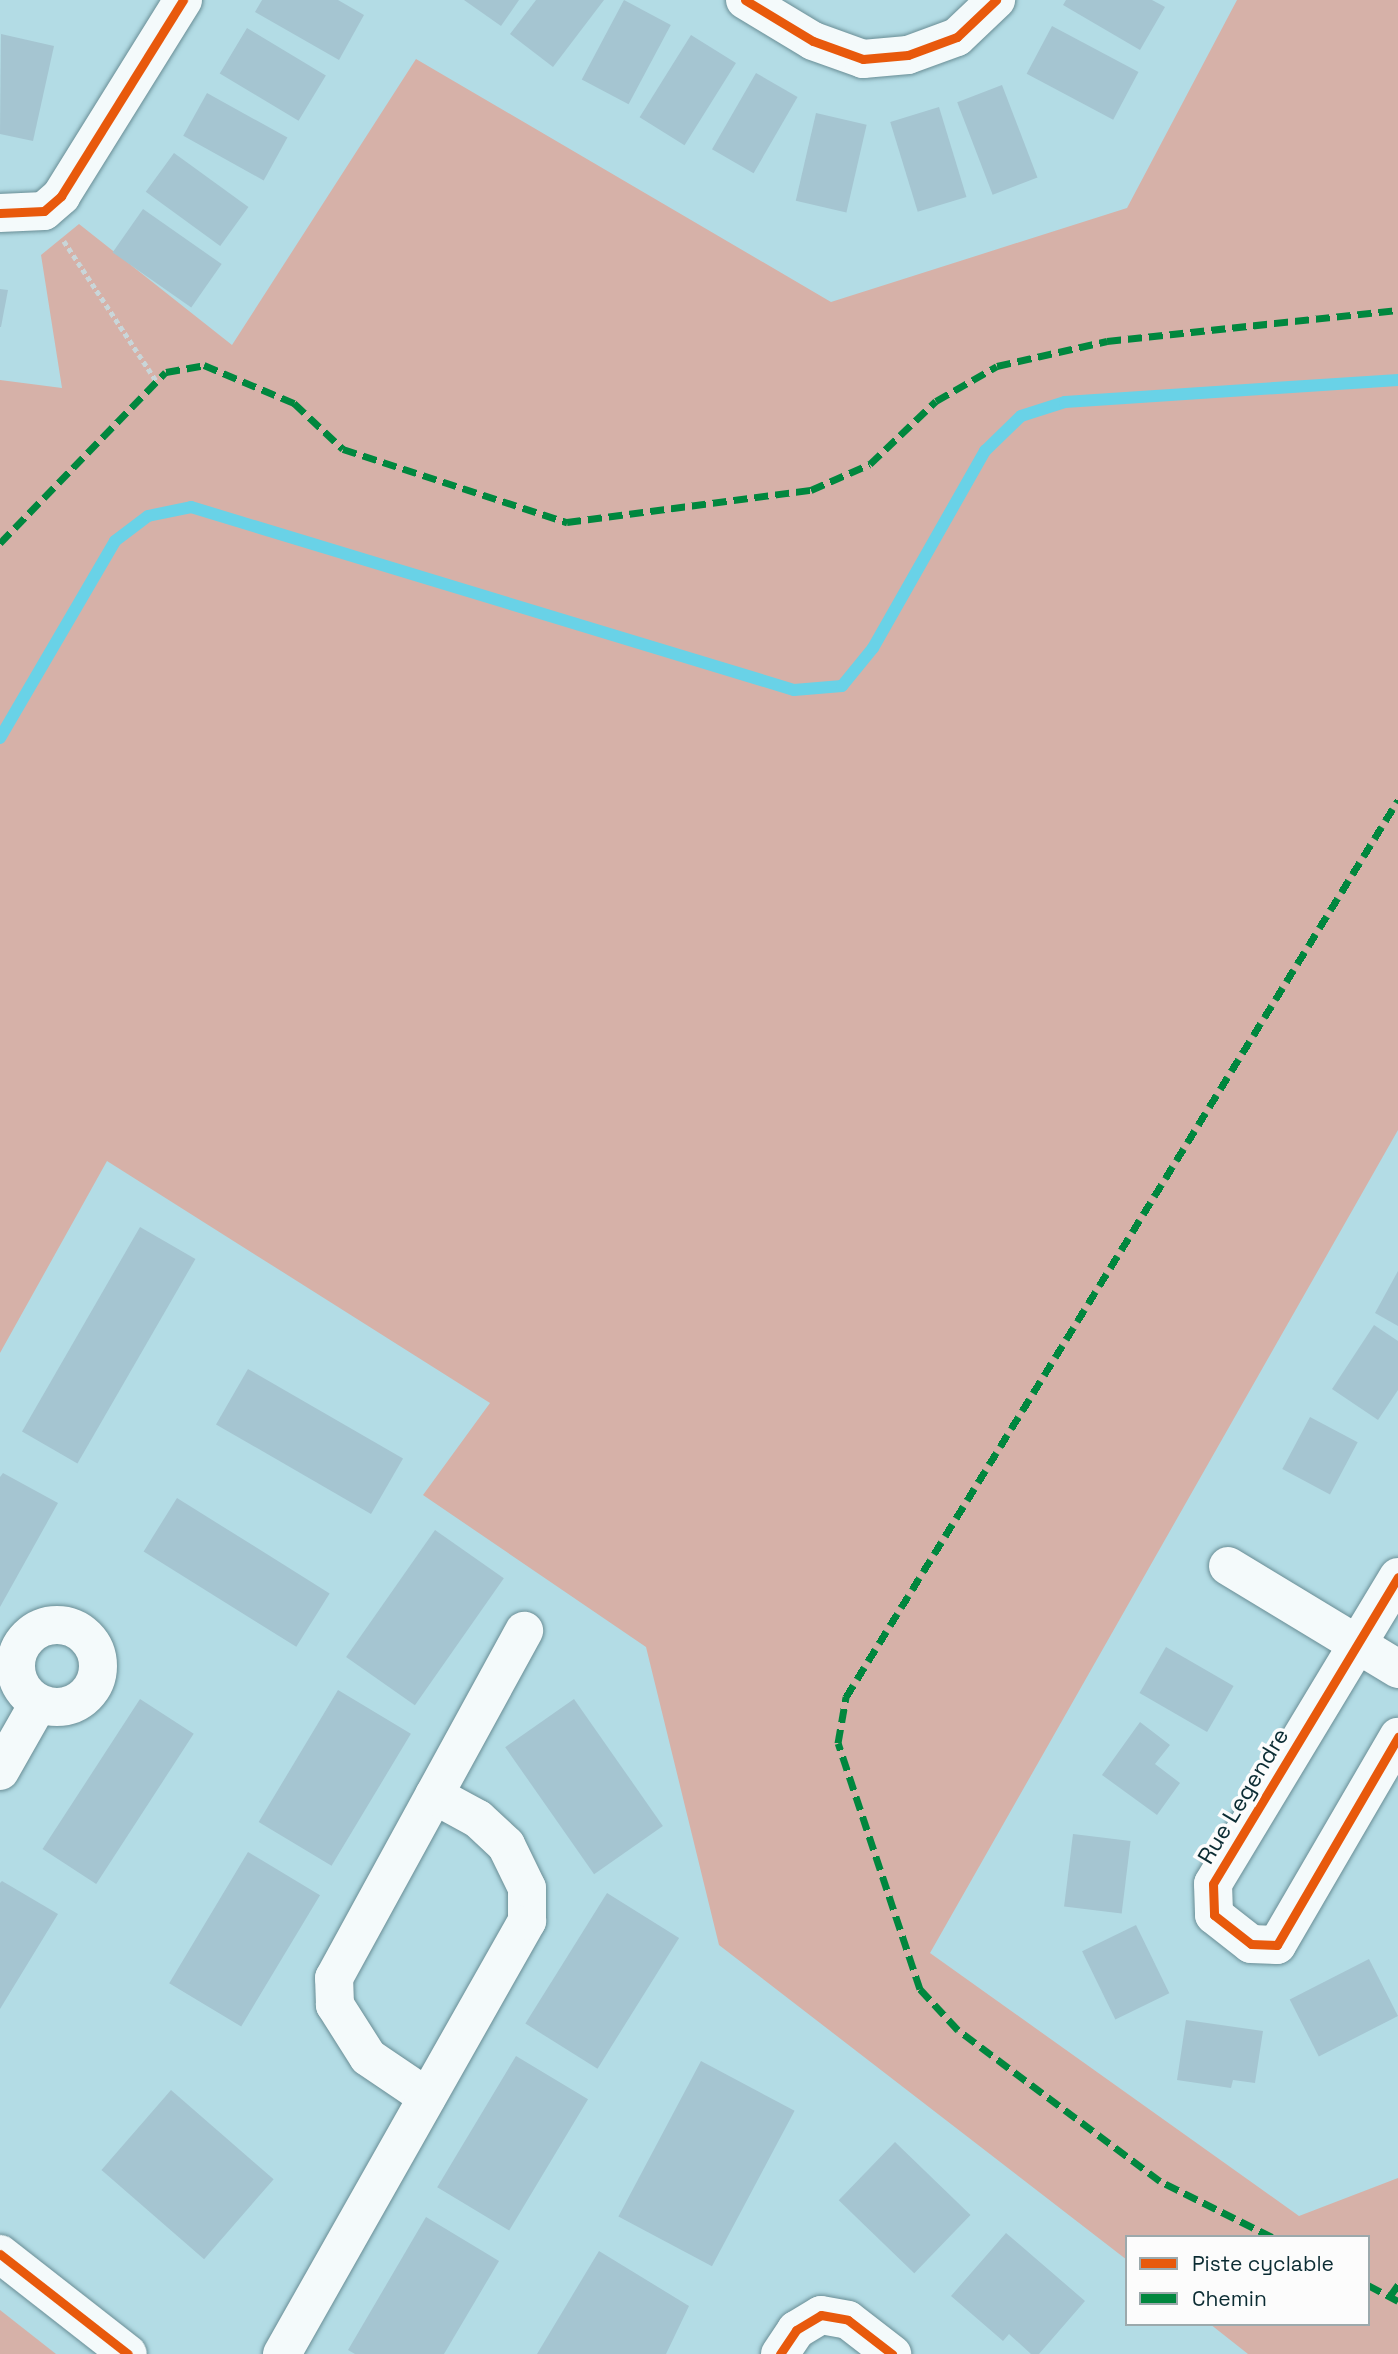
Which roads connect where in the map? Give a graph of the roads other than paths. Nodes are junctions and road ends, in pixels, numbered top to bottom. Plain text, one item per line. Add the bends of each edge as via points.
1 (183, 0) edge
2 (745, 0) edge
3 (996, 0) edge
4 (0, 213) edge
5 (1228, 1566) dead end
6 (1398, 1577) edge
7 (524, 1631) dead end
8 (1357, 1644) junction
9 (1398, 1669) edge
10 (38, 1704) dead end
11 (1398, 1737) edge
12 (0, 1771) edge
13 (434, 1795) junction
14 (427, 2097) junction
15 (0, 2254) edge
16 (128, 2354) edge
17 (282, 2354) edge
18 (780, 2354) edge
19 (892, 2354) edge

1 - 4 street via 85,165 44,211
2 - 3 street via 813,41 863,59 908,55 957,37
5 - 8 street
6 - 8 street, Rue Legendre
7 - 13 street
8 - 9 street
8 - 11 street, Rue Legendre via 1213,1884 1214,1915 1251,1944 1277,1945
10 - 12 street
13 - 14 street via 341,1961 332,1992 368,2057
13 - 14 street via 497,1834 523,1872 530,1905 519,1937
14 - 17 street
15 - 16 street
18 - 19 street via 796,2330 821,2315 848,2320

